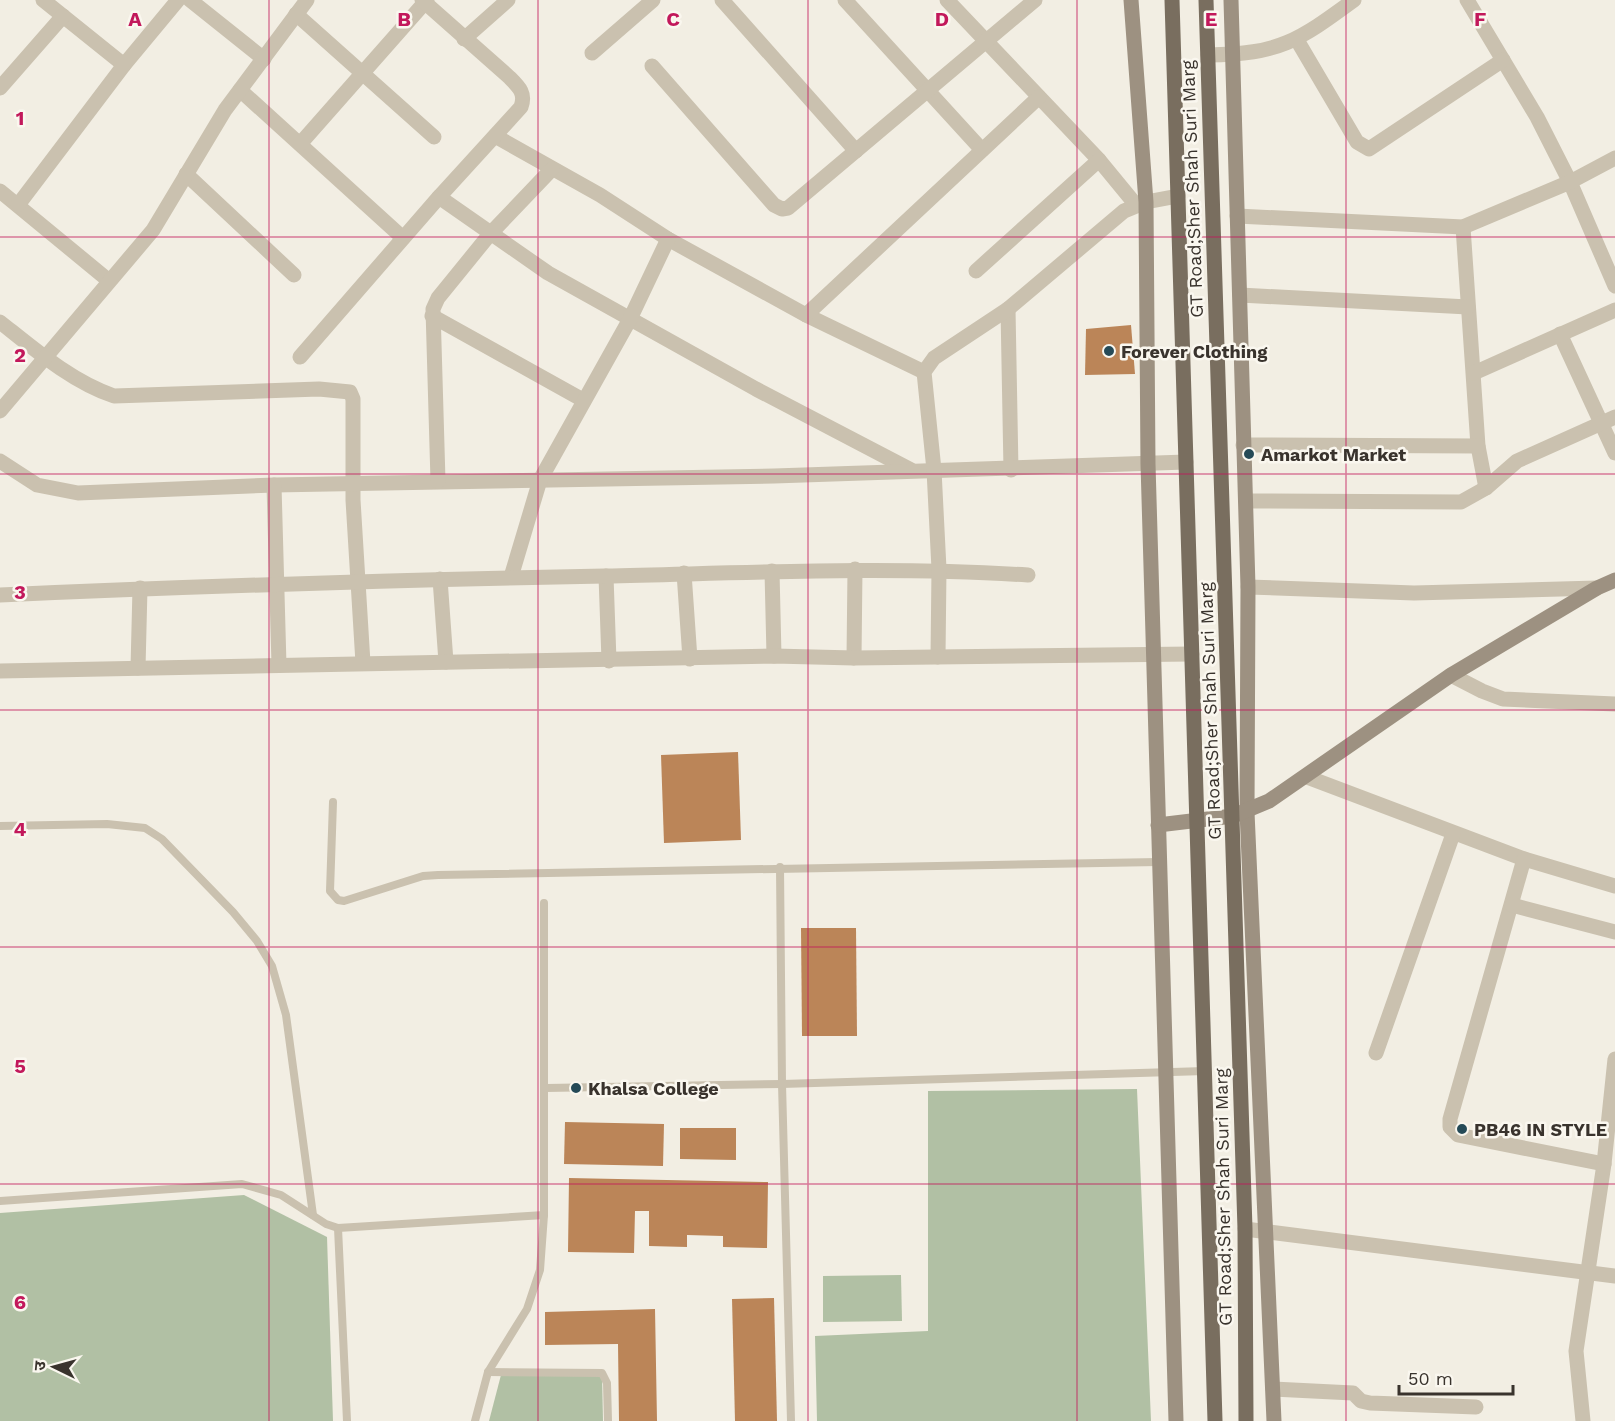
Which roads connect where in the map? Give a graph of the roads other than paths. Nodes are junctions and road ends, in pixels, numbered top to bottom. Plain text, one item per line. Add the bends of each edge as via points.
1 (43, 0) edge
2 (178, 0) edge
3 (190, 0) edge
4 (307, 0) edge
5 (508, 0) edge
6 (652, 0) edge
7 (722, 0) edge
8 (845, 0) edge
9 (947, 0) edge
10 (1131, 0) edge
11 (1172, 0) edge
12 (1206, 0) edge
13 (1231, 0) edge
14 (1354, 0) edge
15 (1467, 0) edge
16 (424, 1) edge
17 (1028, 2) edge
18 (297, 14) junction
19 (63, 16) junction
20 (464, 39) junction
21 (1297, 40) junction
22 (986, 41) junction
23 (592, 53) dead end
24 (1208, 55) junction
25 (1233, 55) junction
26 (264, 59) junction
27 (1503, 60) junction
28 (124, 65) junction
29 (652, 66) dead end
30 (364, 72) junction
31 (0, 88) edge
32 (927, 89) junction
33 (240, 90) junction
34 (1039, 97) junction
35 (495, 136) junction
36 (434, 137) dead end
37 (300, 144) junction
38 (982, 150) junction
39 (856, 151) junction
40 (1615, 158) edge
41 (1099, 160) junction
42 (552, 169) junction
43 (186, 174) junction
44 (1570, 182) junction
45 (0, 191) edge
46 (1178, 196) junction
47 (439, 197) junction
48 (1141, 203) junction
49 (18, 205) junction
50 (1237, 216) junction
51 (1463, 227) junction
52 (490, 234) junction
53 (403, 238) junction
54 (668, 239) junction
55 (976, 271) dead end
56 (294, 275) dead end
57 (108, 280) junction
58 (1615, 286) edge
59 (1240, 295) junction
60 (1468, 307) junction
61 (1008, 309) junction
62 (1615, 310) edge
63 (806, 315) junction
64 (432, 316) junction
65 (630, 319) junction
66 (0, 322) edge
67 (1560, 334) junction
68 (43, 356) junction
69 (300, 357) dead end
70 (924, 372) junction
71 (1474, 373) junction
72 (583, 400) junction
73 (0, 411) edge
74 (1609, 420) edge
75 (1243, 445) junction
76 (1478, 446) junction
77 (1615, 453) edge
78 (0, 461) edge
79 (1186, 462) junction
80 (1148, 464) junction
81 (911, 470) junction
82 (934, 470) junction
83 (1011, 470) junction
84 (540, 480) junction
85 (438, 481) junction
86 (353, 483) junction
87 (274, 484) junction
88 (1486, 488) junction
89 (1246, 501) junction
90 (855, 569) junction
91 (939, 569) junction
92 (772, 571) junction
93 (684, 573) junction
94 (1029, 575) dead end
95 (606, 576) junction
96 (511, 577) junction
97 (440, 579) junction
98 (1615, 580) edge
99 (358, 583) junction
100 (277, 586) junction
101 (1248, 586) junction
102 (140, 588) junction
103 (1597, 588) junction
104 (0, 595) edge
105 (1192, 654) junction
106 (1153, 655) junction
107 (774, 656) junction
108 (938, 657) junction
109 (854, 658) junction
110 (690, 659) junction
111 (609, 661) junction
112 (446, 662) junction
113 (363, 663) junction
114 (279, 665) junction
115 (138, 668) junction
116 (0, 670) edge
117 (1451, 675) junction
118 (1615, 704) edge
119 (1307, 777) junction
120 (333, 802) dead end
121 (1240, 814) junction
122 (1199, 821) junction
123 (1158, 825) junction
124 (0, 826) edge
125 (1453, 834) junction
126 (1524, 859) junction
127 (1158, 862) junction
128 (780, 867) junction
129 (1615, 886) edge
130 (544, 903) dead end
131 (1512, 905) junction
132 (1615, 932) edge
133 (1376, 1053) dead end
134 (1615, 1059) edge
135 (1165, 1071) junction
136 (1205, 1071) junction
137 (782, 1084) junction
138 (546, 1088) junction
139 (1611, 1129) edge
140 (1604, 1164) junction
141 (0, 1201) edge
142 (313, 1215) junction
143 (544, 1215) junction
144 (338, 1228) junction
145 (1245, 1229) junction
146 (1267, 1232) junction
147 (1589, 1272) junction
148 (1615, 1276) edge
149 (488, 1372) junction
150 (1273, 1389) junction
151 (1476, 1407) dead end
152 (347, 1421) edge
153 (475, 1421) edge
154 (608, 1421) edge
155 (791, 1421) edge
156 (1176, 1421) edge
157 (1215, 1421) edge
158 (1246, 1421) edge
159 (1274, 1421) edge
160 (1583, 1421) edge

1 - 19 street
2 - 28 street
3 - 26 street
4 - 18 street
5 - 20 street
6 - 23 street
7 - 39 street
8 - 32 street
9 - 22 street
10 - 48 main road
11 - 46 main road, GT Road;Sher Shah Suri Marg
12 - 24 main road, GT Road;Sher Shah Suri Marg
13 - 25 main road
14 - 21 street
15 - 27 street
16 - 20 street
16 - 30 street
17 - 22 street
18 - 26 street
18 - 30 street
19 - 28 street
19 - 31 street
20 - 35 street via 523,94 521,107
21 - 25 street
21 - 27 street via 1357,142 1370,149
22 - 32 street
22 - 34 street
24 - 25 street
24 - 121 main road, GT Road;Sher Shah Suri Marg
25 - 50 main road
26 - 33 street
27 - 44 street
28 - 49 street
29 - 39 street via 777,208 788,208
30 - 36 street
30 - 37 street
32 - 38 street
32 - 39 street
33 - 37 street
33 - 43 street
34 - 38 street
34 - 41 street
35 - 42 street
35 - 47 street
37 - 53 street
38 - 63 street
40 - 44 street
41 - 48 street
41 - 55 street
42 - 52 street
42 - 54 street
43 - 56 street
43 - 57 street via 153,230
44 - 51 street
44 - 58 street
45 - 49 street
46 - 48 street
46 - 79 main road, GT Road;Sher Shah Suri Marg
47 - 52 street
47 - 53 street
48 - 61 street via 1118,216
48 - 80 main road
49 - 57 street
50 - 51 street
50 - 59 main road
51 - 60 street
52 - 64 street via 438,298
52 - 65 street via 548,273
53 - 69 street
54 - 63 street
54 - 65 street
57 - 68 street
59 - 60 street
59 - 75 main road
60 - 71 street
61 - 70 street via 934,358
61 - 83 street
62 - 67 street
63 - 70 street
64 - 72 street
64 - 85 street
65 - 72 street
65 - 81 street
66 - 68 street
67 - 71 street
67 - 74 street
68 - 73 street
68 - 86 street via 114,396 347,390 353,399
70 - 82 street
71 - 76 street
72 - 84 street
74 - 77 street
74 - 88 street via 1517,461
75 - 76 street
75 - 89 main road
76 - 88 street
78 - 87 street via 37,485 65,492
79 - 80 street
79 - 105 main road, GT Road;Sher Shah Suri Marg
80 - 83 street
80 - 106 main road
81 - 82 street
81 - 84 street
82 - 83 street
82 - 91 street
84 - 85 street
84 - 96 street
85 - 86 street
86 - 87 street
86 - 99 street
87 - 100 street
88 - 89 street via 1469,500 1450,503
89 - 101 main road
90 - 91 street
90 - 92 street
90 - 109 street
91 - 94 street
91 - 108 street
92 - 93 street
92 - 107 street
93 - 95 street
93 - 110 street
95 - 96 street
95 - 111 street
96 - 97 street
97 - 99 street
97 - 112 street
98 - 103 main road
99 - 100 street
99 - 113 street
100 - 102 street
100 - 114 street
101 - 103 street via 1414,593
101 - 121 main road
102 - 104 street
102 - 115 street
103 - 117 main road
105 - 106 street
105 - 122 main road, GT Road;Sher Shah Suri Marg
106 - 108 street
106 - 123 main road
107 - 109 street
107 - 110 street
108 - 109 street
110 - 111 street
111 - 112 street
112 - 113 street
113 - 114 street
114 - 115 street
115 - 116 street
117 - 118 street via 1503,699
117 - 119 main road
119 - 121 main road
119 - 125 street
120 - 128 lane via 330,891 344,901 423,876
121 - 122 main road
121 - 145 main road, GT Road;Sher Shah Suri Marg
121 - 146 main road
122 - 123 main road
122 - 136 main road, GT Road;Sher Shah Suri Marg
123 - 127 main road
124 - 142 lane via 107,824 146,828 162,840 257,941 272,966 286,1015
125 - 126 street
125 - 133 street
126 - 129 street
126 - 131 street
127 - 128 lane
127 - 135 main road
128 - 137 lane
130 - 138 lane
131 - 132 street
131 - 140 street via 1450,1127 1458,1135
134 - 139 street
135 - 136 lane
135 - 137 lane
135 - 156 main road
136 - 157 main road, GT Road;Sher Shah Suri Marg
137 - 138 lane
137 - 155 lane
138 - 143 lane
139 - 140 street
140 - 147 street
141 - 142 lane via 242,1184 281,1195
142 - 144 lane
143 - 144 lane
143 - 149 lane via 540,1270 533,1294
144 - 152 lane
145 - 146 street
145 - 158 main road, GT Road;Sher Shah Suri Marg
146 - 147 street
146 - 150 main road
147 - 148 street
147 - 160 street via 1576,1351
149 - 153 lane
149 - 154 lane via 602,1373 607,1383
150 - 151 street via 1353,1393 1370,1403
150 - 159 main road

